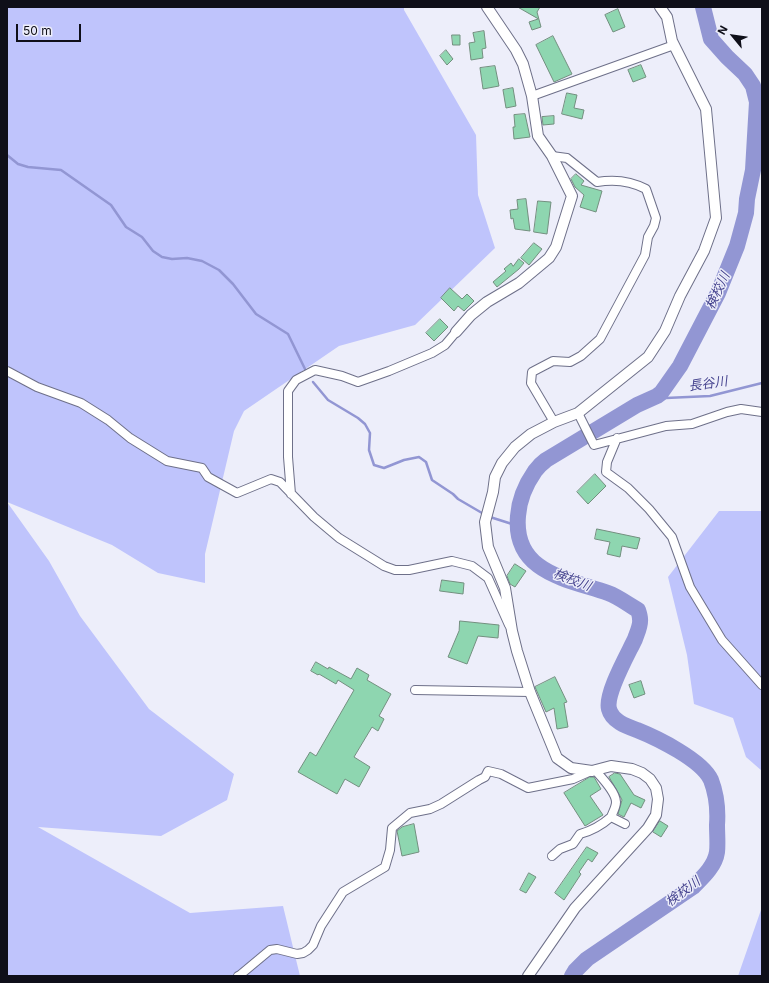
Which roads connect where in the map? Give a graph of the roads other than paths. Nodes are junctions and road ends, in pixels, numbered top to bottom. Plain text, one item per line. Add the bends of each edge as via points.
1 (487, 7) edge
2 (660, 7) edge
3 (674, 45) junction
4 (532, 96) junction
5 (552, 156) junction
6 (456, 332) joint
7 (7, 371) edge
8 (762, 412) edge
9 (578, 413) junction
10 (554, 422) junction
11 (617, 438) junction
12 (291, 494) junction
13 (512, 632) junction
14 (762, 685) edge
15 (416, 690) dead end
16 (530, 692) junction
17 (593, 770) junction
18 (610, 817) junction
19 (626, 824) dead end
20 (552, 856) dead end
21 (238, 976) edge
22 (528, 976) edge

1 - 4 street via 516,50 523,64
2 - 3 street via 667,17
3 - 4 street
3 - 9 street via 706,109 716,218 704,251 665,331 648,357
4 - 5 street via 538,136
5 - 6 street via 572,196 556,247 550,258 519,283 471,315
5 - 10 street via 567,158 597,182 609,180 635,184 646,189 656,218 648,237 645,255 600,339 570,362 553,361 532,372 530,383
6 - 12 street via 445,345 432,353 389,372 358,382 314,370 296,380 288,391
7 - 12 street via 37,388 81,404 167,461 202,468 208,477 237,493 271,479 280,482
8 - 11 street via 741,409 692,424 666,426
9 - 10 street
9 - 11 street via 594,445
10 - 13 street via 531,434 515,447 502,463 495,477 486,515 488,547 505,588
11 - 14 street via 607,462 606,472 628,488 672,537 690,587 722,640
12 - 13 street via 339,538 395,570 409,570 452,561 472,566 488,578
13 - 16 street
15 - 16 street
16 - 17 street via 557,758 570,768
17 - 18 street via 614,793 615,809
17 - 21 street via 572,779 528,788 501,774 488,771 485,777 441,804 410,813 392,828 385,867 343,892 308,950 298,954 270,950
17 - 22 street via 611,766 642,773 656,788 656,814 648,828 575,908
18 - 19 street
18 - 20 street via 580,834 573,844 560,849

